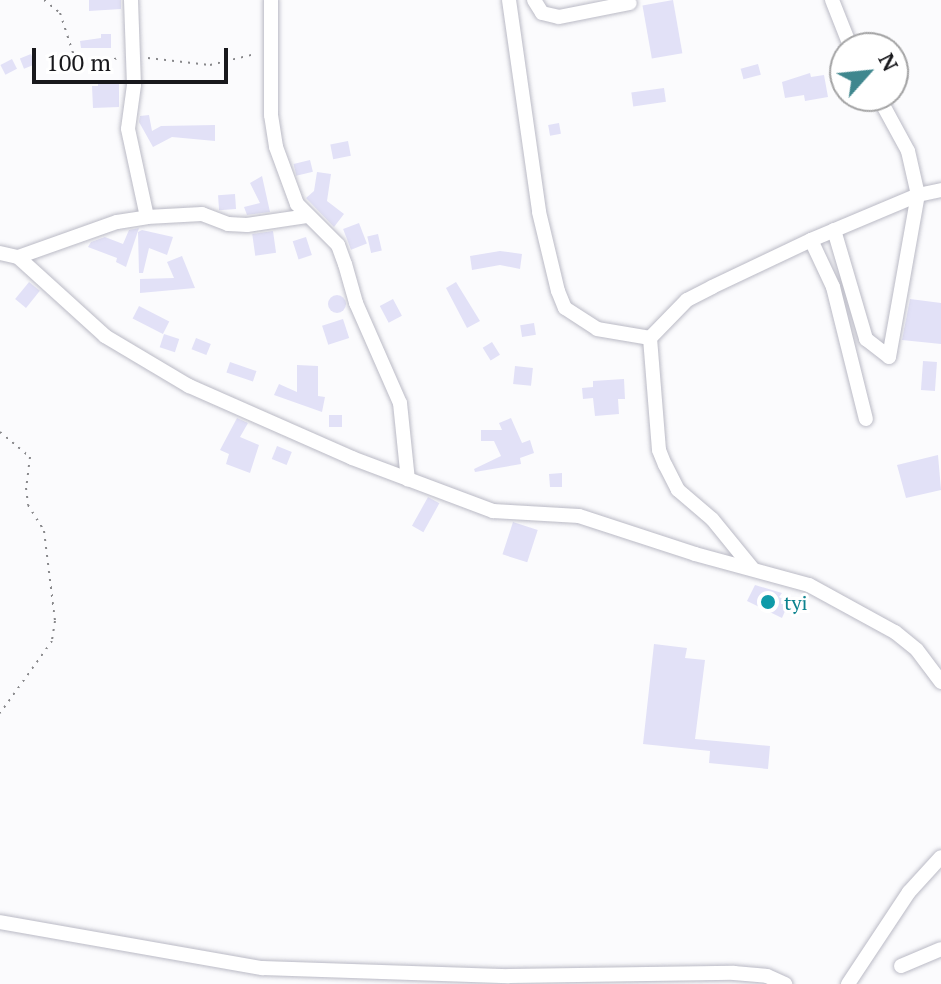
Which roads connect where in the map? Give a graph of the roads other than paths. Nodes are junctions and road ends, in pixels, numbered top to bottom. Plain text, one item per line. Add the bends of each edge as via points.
1 (131, 0) edge
2 (271, 0) edge
3 (509, 0) edge
4 (534, 0) edge
5 (832, 0) edge
6 (630, 3) dead end
7 (845, 32) edge
8 (887, 112) edge
9 (941, 190) edge
10 (918, 195) junction
11 (308, 216) junction
12 (147, 217) junction
13 (834, 230) junction
14 (811, 240) junction
15 (0, 253) edge
16 (18, 257) junction
17 (650, 338) junction
18 (866, 419) dead end
19 (408, 480) junction
20 (752, 568) junction
21 (941, 682) edge
22 (941, 857) edge
23 (0, 922) edge
24 (941, 949) edge
25 (901, 966) dead end
26 (785, 984) edge
27 (848, 984) edge

1 - 12 street via 134,85 128,129
2 - 11 street via 276,147 292,193
3 - 17 street via 539,212 565,308 597,329
4 - 6 street via 542,13 559,17
5 - 7 street
8 - 10 street via 908,151
9 - 10 street
10 - 13 street
10 - 13 street via 889,357 866,339
11 - 12 street via 247,225 202,214
11 - 19 street via 338,245 356,303 400,403
12 - 16 street via 117,222
13 - 14 street
14 - 17 street via 687,300
14 - 18 street via 833,287
15 - 16 street
16 - 19 street via 105,336 142,360 189,386
17 - 20 street via 659,450 665,465 678,490 712,519
19 - 20 street via 493,511 579,516
20 - 21 street via 809,585 895,632 917,650
22 - 27 street via 909,892
23 - 26 street via 262,968 509,976 734,973
24 - 25 street

